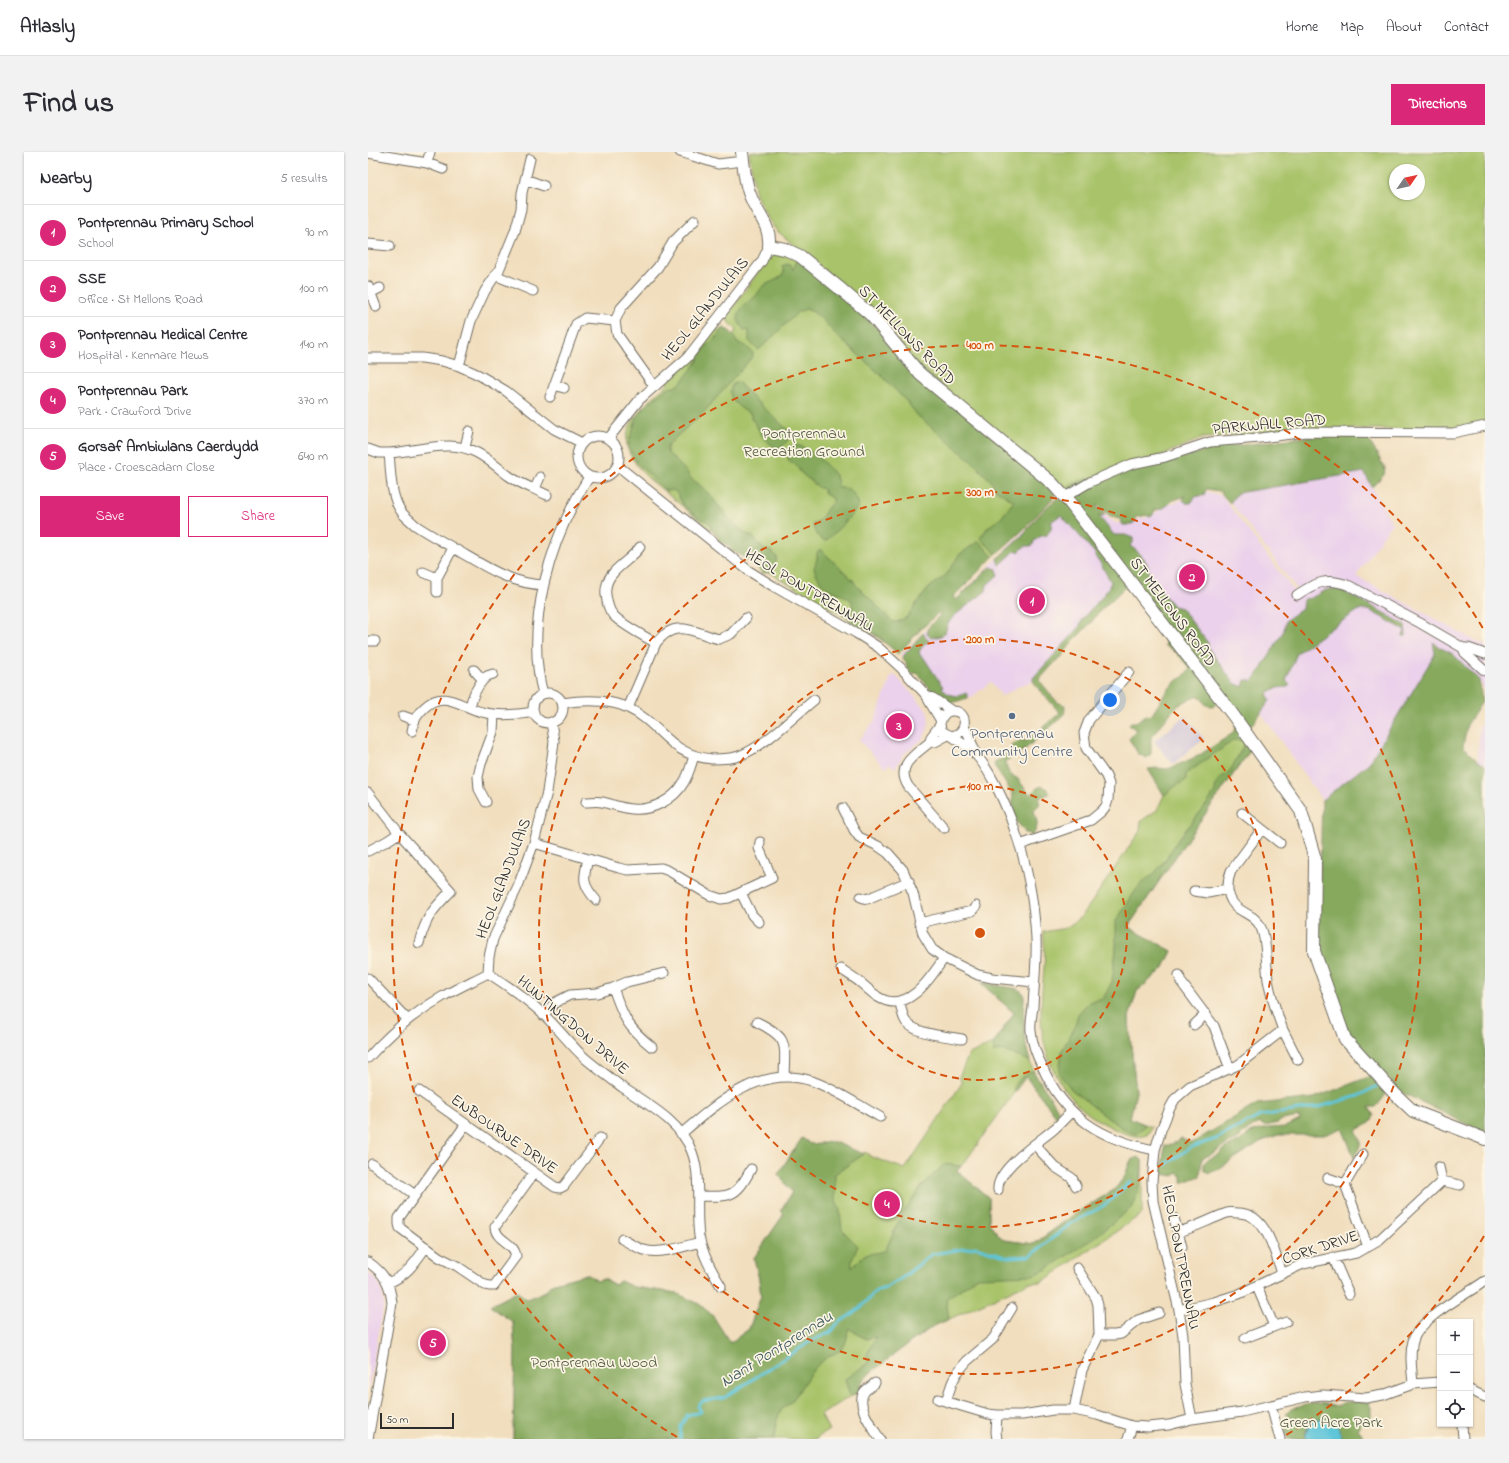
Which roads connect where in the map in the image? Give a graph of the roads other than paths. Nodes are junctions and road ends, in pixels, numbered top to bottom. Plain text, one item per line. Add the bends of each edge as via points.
1 (368, 152) edge
2 (430, 152) edge
3 (680, 152) edge
4 (743, 157) edge
5 (530, 159) dead end
6 (427, 163) junction
7 (443, 168) dead end
8 (525, 179) junction
9 (544, 186) dead end
10 (695, 220) dead end
11 (368, 244) edge
12 (390, 246) dead end
13 (769, 246) junction
14 (368, 247) edge
15 (495, 275) junction
16 (380, 288) dead end
17 (369, 290) edge
18 (533, 291) dead end
19 (376, 308) dead end
20 (615, 321) junction
21 (368, 358) edge
22 (459, 366) junction
23 (554, 385) junction
24 (654, 386) junction
25 (564, 388) dead end
26 (550, 397) dead end
27 (1485, 426) edge
28 (469, 431) dead end
29 (608, 439) junction
30 (582, 443) junction
31 (465, 447) junction
32 (368, 449) edge
33 (390, 453) junction
34 (618, 466) junction
35 (589, 476) junction
36 (540, 477) dead end
37 (535, 489) junction
38 (547, 495) dead end
39 (1065, 497) junction
40 (640, 547) dead end
41 (453, 548) junction
42 (423, 572) dead end
43 (437, 578) junction
44 (544, 585) junction
45 (437, 592) dead end
46 (1297, 596) dead end
47 (746, 618) dead end
48 (656, 643) junction
49 (1463, 648) junction
50 (1485, 654) edge
51 (474, 670) dead end
52 (1485, 671) edge
53 (1129, 672) dead end
54 (493, 674) dead end
55 (483, 680) junction
56 (543, 694) junction
57 (927, 696) junction
58 (814, 700) dead end
59 (562, 703) junction
60 (470, 707) junction
61 (628, 708) junction
62 (952, 711) junction
63 (534, 712) junction
64 (494, 714) junction
65 (403, 716) dead end
66 (414, 720) junction
67 (551, 722) junction
68 (940, 723) junction
69 (964, 726) junction
70 (412, 731) dead end
71 (950, 735) junction
72 (930, 742) junction
73 (976, 754) junction
74 (694, 756) junction
75 (368, 793) edge
76 (486, 802) dead end
77 (586, 802) dead end
78 (843, 808) dead end
79 (1242, 814) dead end
80 (944, 828) dead end
81 (1262, 829) junction
82 (399, 833) junction
83 (760, 842) dead end
84 (534, 843) junction
85 (1280, 843) dead end
86 (1020, 845) junction
87 (368, 851) edge
88 (588, 859) junction
89 (909, 881) junction
90 (1227, 889) junction
91 (1194, 891) dead end
92 (741, 893) junction
93 (862, 897) dead end
94 (596, 900) dead end
95 (976, 906) dead end
96 (758, 922) dead end
97 (919, 923) junction
98 (419, 943) dead end
99 (944, 958) junction
100 (841, 969) dead end
101 (488, 973) junction
102 (664, 973) dead end
103 (1179, 975) dead end
104 (369, 981) edge
105 (1034, 982) junction
106 (613, 988) junction
107 (900, 1001) junction
108 (1206, 1014) junction
109 (543, 1015) junction
110 (408, 1020) junction
111 (757, 1022) dead end
112 (1194, 1026) dead end
113 (1283, 1030) junction
114 (962, 1039) dead end
115 (652, 1047) dead end
116 (368, 1058) edge
117 (1298, 1060) dead end
118 (1230, 1069) junction
119 (784, 1077) junction
120 (419, 1091) dead end
121 (1072, 1111) junction
122 (880, 1117) dead end
123 (466, 1124) junction
124 (682, 1134) junction
125 (600, 1138) dead end
126 (1485, 1139) edge
127 (1035, 1145) junction
128 (1155, 1150) junction
129 (1363, 1154) dead end
130 (372, 1164) dead end
131 (1439, 1167) dead end
132 (751, 1169) dead end
133 (534, 1172) junction
134 (1328, 1178) dead end
135 (1442, 1181) junction
136 (1345, 1184) junction
137 (1460, 1185) dead end
138 (1076, 1186) dead end
139 (998, 1190) dead end
140 (415, 1195) junction
141 (698, 1196) junction
142 (1174, 1218) dead end
143 (1178, 1232) junction
144 (622, 1239) dead end
145 (700, 1242) junction
146 (426, 1247) junction
147 (1182, 1247) dead end
148 (1368, 1247) junction
149 (1333, 1257) junction
150 (368, 1262) edge
151 (1076, 1268) dead end
152 (1282, 1273) junction
153 (1485, 1281) edge
154 (388, 1283) junction
155 (721, 1286) dead end
156 (1257, 1287) junction
157 (1349, 1294) dead end
158 (1012, 1308) dead end
159 (1179, 1310) junction
160 (1159, 1313) dead end
161 (1286, 1322) dead end
162 (1274, 1326) junction
163 (1099, 1336) junction
164 (1245, 1338) dead end
165 (1437, 1382) edge
166 (875, 1383) dead end
167 (1413, 1384) junction
168 (1473, 1393) edge
169 (1485, 1397) edge
170 (1271, 1406) junction
171 (1074, 1410) junction
172 (997, 1415) junction
173 (1192, 1419) junction
174 (1132, 1426) junction
175 (1462, 1427) edge
176 (368, 1439) edge
177 (880, 1439) edge
178 (997, 1439) edge
179 (1128, 1439) edge
180 (1280, 1439) edge
181 (1463, 1439) edge

1 - 6 street
2 - 6 street
3 - 4 street via 718,164
4 - 13 main road via 746,180 752,200 766,224
5 - 8 street
6 - 7 street
8 - 9 street
8 - 15 street via 515,231
10 - 20 street via 673,242 658,267 621,308
11 - 12 street
11 - 14 street
13 - 24 street, HEOL GLANDULAIS via 762,261 688,358
13 - 39 main road, ST MELLONS ROAD via 785,249 800,256 843,291 871,315 920,374
15 - 18 street
15 - 22 street via 484,291 471,321
16 - 17 street
17 - 19 street
20 - 23 street via 585,318 576,324
20 - 24 street via 617,334
21 - 22 street via 422,358
22 - 30 street via 506,391 554,430
23 - 25 street
23 - 26 street
24 - 29 street, HEOL GLANDULAIS
27 - 39 street, PARKWALL ROAD via 1453,433 1306,432 1210,442 1165,457 1132,464 1090,482
28 - 31 street
29 - 30 street via 595,436
29 - 34 street via 617,448
30 - 35 street via 577,462
31 - 33 street via 439,445
31 - 37 street
32 - 33 street
33 - 41 street via 392,481 398,504 404,514 415,525
34 - 35 street via 614,472 602,478 595,479
34 - 57 street, HEOL PONTPRENNAU via 749,571 878,647
35 - 44 street via 558,536
36 - 37 street
37 - 38 street
39 - 126 main road, ST MELLONS ROAD via 1224,703 1301,811 1315,859 1314,951 1345,1039 1413,1111
40 - 48 street via 613,573 605,590 606,600 608,608 619,620
41 - 43 street
41 - 44 street via 495,573
42 - 43 street
43 - 45 street
44 - 56 street via 537,650
46 - 49 street via 1317,583 1331,580 1340,582
47 - 48 street via 731,634 719,639 685,628 677,628
48 - 61 street
49 - 50 street
49 - 52 street via 1465,653
51 - 55 street
53 - 86 street via 1086,726 1086,748 1109,784 1108,800 1102,811 1091,820
54 - 55 street
55 - 60 street via 478,685
56 - 59 street via 551,693
56 - 63 street via 534,704
57 - 62 street, HEOL PONTPRENNAU
57 - 68 street, HEOL PONTPRENNAU
58 - 74 street via 749,752 725,759
59 - 61 street via 596,702
59 - 67 street via 560,717
60 - 64 street via 482,713
60 - 66 street via 440,699 429,703
61 - 74 street via 648,721 669,742
62 - 68 street via 945,714
62 - 69 street via 962,716
63 - 64 street
63 - 67 street via 542,722
64 - 76 street via 493,732 475,790
65 - 66 street
66 - 70 street
67 - 84 street, HEOL GLANDULAIS via 553,750 547,792
68 - 71 street via 942,729
68 - 72 street
69 - 71 street via 960,733
69 - 73 street
71 - 72 street
71 - 73 street
72 - 80 street via 906,763 904,780
73 - 86 street via 997,790
74 - 77 street via 679,790 655,806 634,809 601,801
75 - 82 street
78 - 89 street via 859,837 888,853
79 - 81 street
81 - 85 street
81 - 90 street via 1231,870
82 - 87 street
82 - 98 street via 452,890 427,918
83 - 92 street via 759,848 772,878
84 - 88 street
84 - 101 street, HEOL GLANDULAIS via 518,886 493,938
86 - 105 street via 1035,918
88 - 92 street via 628,870 665,870 715,898 729,898
88 - 94 street via 583,877 588,890
89 - 93 street via 867,899
89 - 97 street
90 - 91 street via 1208,894
90 - 113 street via 1234,905 1254,918 1260,926 1272,996
92 - 96 street
95 - 97 street via 972,911
97 - 99 street via 927,942
99 - 105 street via 978,975
99 - 107 street via 924,986 907,999
100 - 107 street via 879,998
101 - 109 street, HUNTINGDON DRIVE
101 - 110 street via 442,997
102 - 106 street
103 - 108 street via 1181,982
104 - 110 street
105 - 121 street via 1031,1031 1039,1060 1050,1084
106 - 109 street via 566,997 556,1002
106 - 115 street via 621,1011 630,1026
107 - 114 street via 904,1016 911,1026 928,1033
108 - 112 street
108 - 118 street via 1217,1031
109 - 124 street, HUNTINGDON DRIVE via 585,1057
110 - 116 street
111 - 119 street via 774,1031 782,1041
113 - 117 street
113 - 118 street, HEOL PONTPRENNAU
118 - 128 street, HEOL PONTPRENNAU via 1190,1086 1175,1099 1164,1121
119 - 122 street via 823,1086
119 - 124 street via 756,1082 738,1090 700,1117
120 - 123 street, ENBOURNE DRIVE
121 - 127 street
121 - 128 street via 1106,1135
123 - 133 street, ENBOURNE DRIVE
123 - 140 street
124 - 141 street, HUNTINGDON DRIVE via 695,1160
125 - 133 street, ENBOURNE DRIVE via 564,1186 555,1187
127 - 138 street via 1055,1167 1072,1178
127 - 139 street via 1007,1169 997,1184
128 - 159 street, HEOL PONTPRENNAU via 1153,1202
129 - 136 street
130 - 140 street
131 - 135 street
132 - 141 street via 741,1187 731,1194
133 - 146 street via 495,1226 495,1232 512,1247 516,1256 494,1286 485,1285
134 - 136 street
135 - 137 street
135 - 148 street, CORK DRIVE via 1380,1239
136 - 148 street
140 - 146 street via 399,1218 399,1224 400,1228
141 - 145 street, HUNTINGDON DRIVE
142 - 143 street
143 - 147 street
143 - 152 street via 1228,1212 1255,1217 1267,1232
144 - 145 street via 646,1251 670,1250
145 - 155 street, HUNTINGDON DRIVE via 709,1266
146 - 154 street via 408,1271
148 - 149 street, CORK DRIVE via 1356,1253
149 - 152 street, CORK DRIVE via 1303,1264
149 - 157 street
150 - 154 street
151 - 163 street via 1096,1298
152 - 156 street, CORK DRIVE
153 - 167 street via 1417,1330 1411,1350
154 - 176 street via 392,1303
156 - 159 street, CORK DRIVE via 1226,1299
156 - 162 street
158 - 172 street via 992,1339 957,1373 942,1400
159 - 173 street, HEOL PONTPRENNAU
160 - 163 street via 1138,1320 1121,1334
161 - 162 street
162 - 164 street
163 - 171 street via 1082,1370
165 - 167 street
166 - 177 street via 864,1392 862,1402 863,1412
167 - 170 street via 1374,1397 1315,1396
168 - 169 street
170 - 173 street
170 - 180 street
171 - 172 street
171 - 174 street
172 - 178 street
173 - 174 street via 1153,1427
174 - 179 street
175 - 181 street

